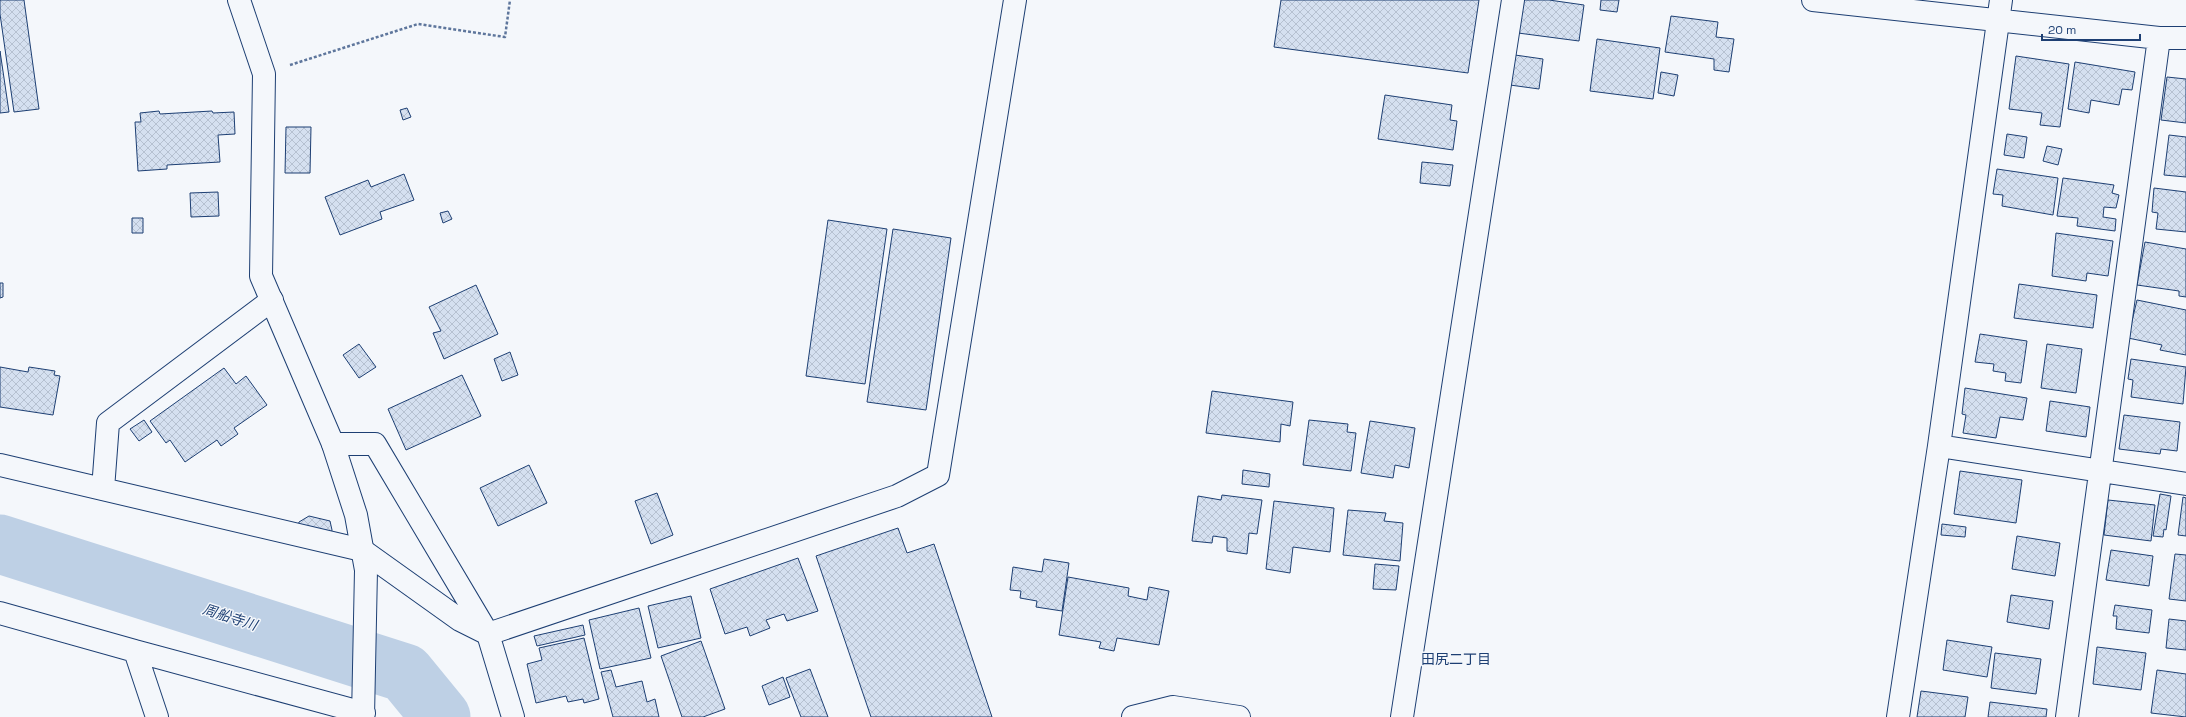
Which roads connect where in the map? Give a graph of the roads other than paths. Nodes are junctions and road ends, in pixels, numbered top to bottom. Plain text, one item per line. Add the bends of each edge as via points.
1 (239, 0) edge
2 (1014, 0) edge
3 (1513, 0) edge
4 (1813, 0) edge
5 (1999, 10) edge
6 (2159, 38) junction
7 (2186, 38) edge
8 (272, 300) junction
9 (333, 444) junction
10 (1939, 446) junction
11 (0, 465) edge
12 (2101, 471) junction
13 (2186, 484) edge
14 (102, 489) junction
15 (364, 560) junction
16 (0, 613) edge
17 (488, 634) junction
18 (135, 651) junction
19 (364, 708) edge
20 (157, 717) edge
21 (513, 717) edge
22 (1133, 717) edge
23 (1239, 717) edge
24 (1402, 717) edge
25 (1898, 717) edge
26 (2067, 717) edge

1 - 8 street via 264,74 261,276
2 - 17 street via 938,475 897,496
3 - 24 street
4 - 5 street
5 - 6 street
5 - 10 street
6 - 7 street
6 - 12 street
8 - 9 street
8 - 14 street via 108,423
9 - 15 street via 356,516
9 - 17 street via 374,444
10 - 12 street
10 - 25 street
11 - 14 street
12 - 13 street
12 - 26 street
14 - 15 street
15 - 17 street via 460,620
15 - 19 street
16 - 18 street
17 - 21 street
18 - 19 street
18 - 20 street
22 - 23 street via 1173,707

